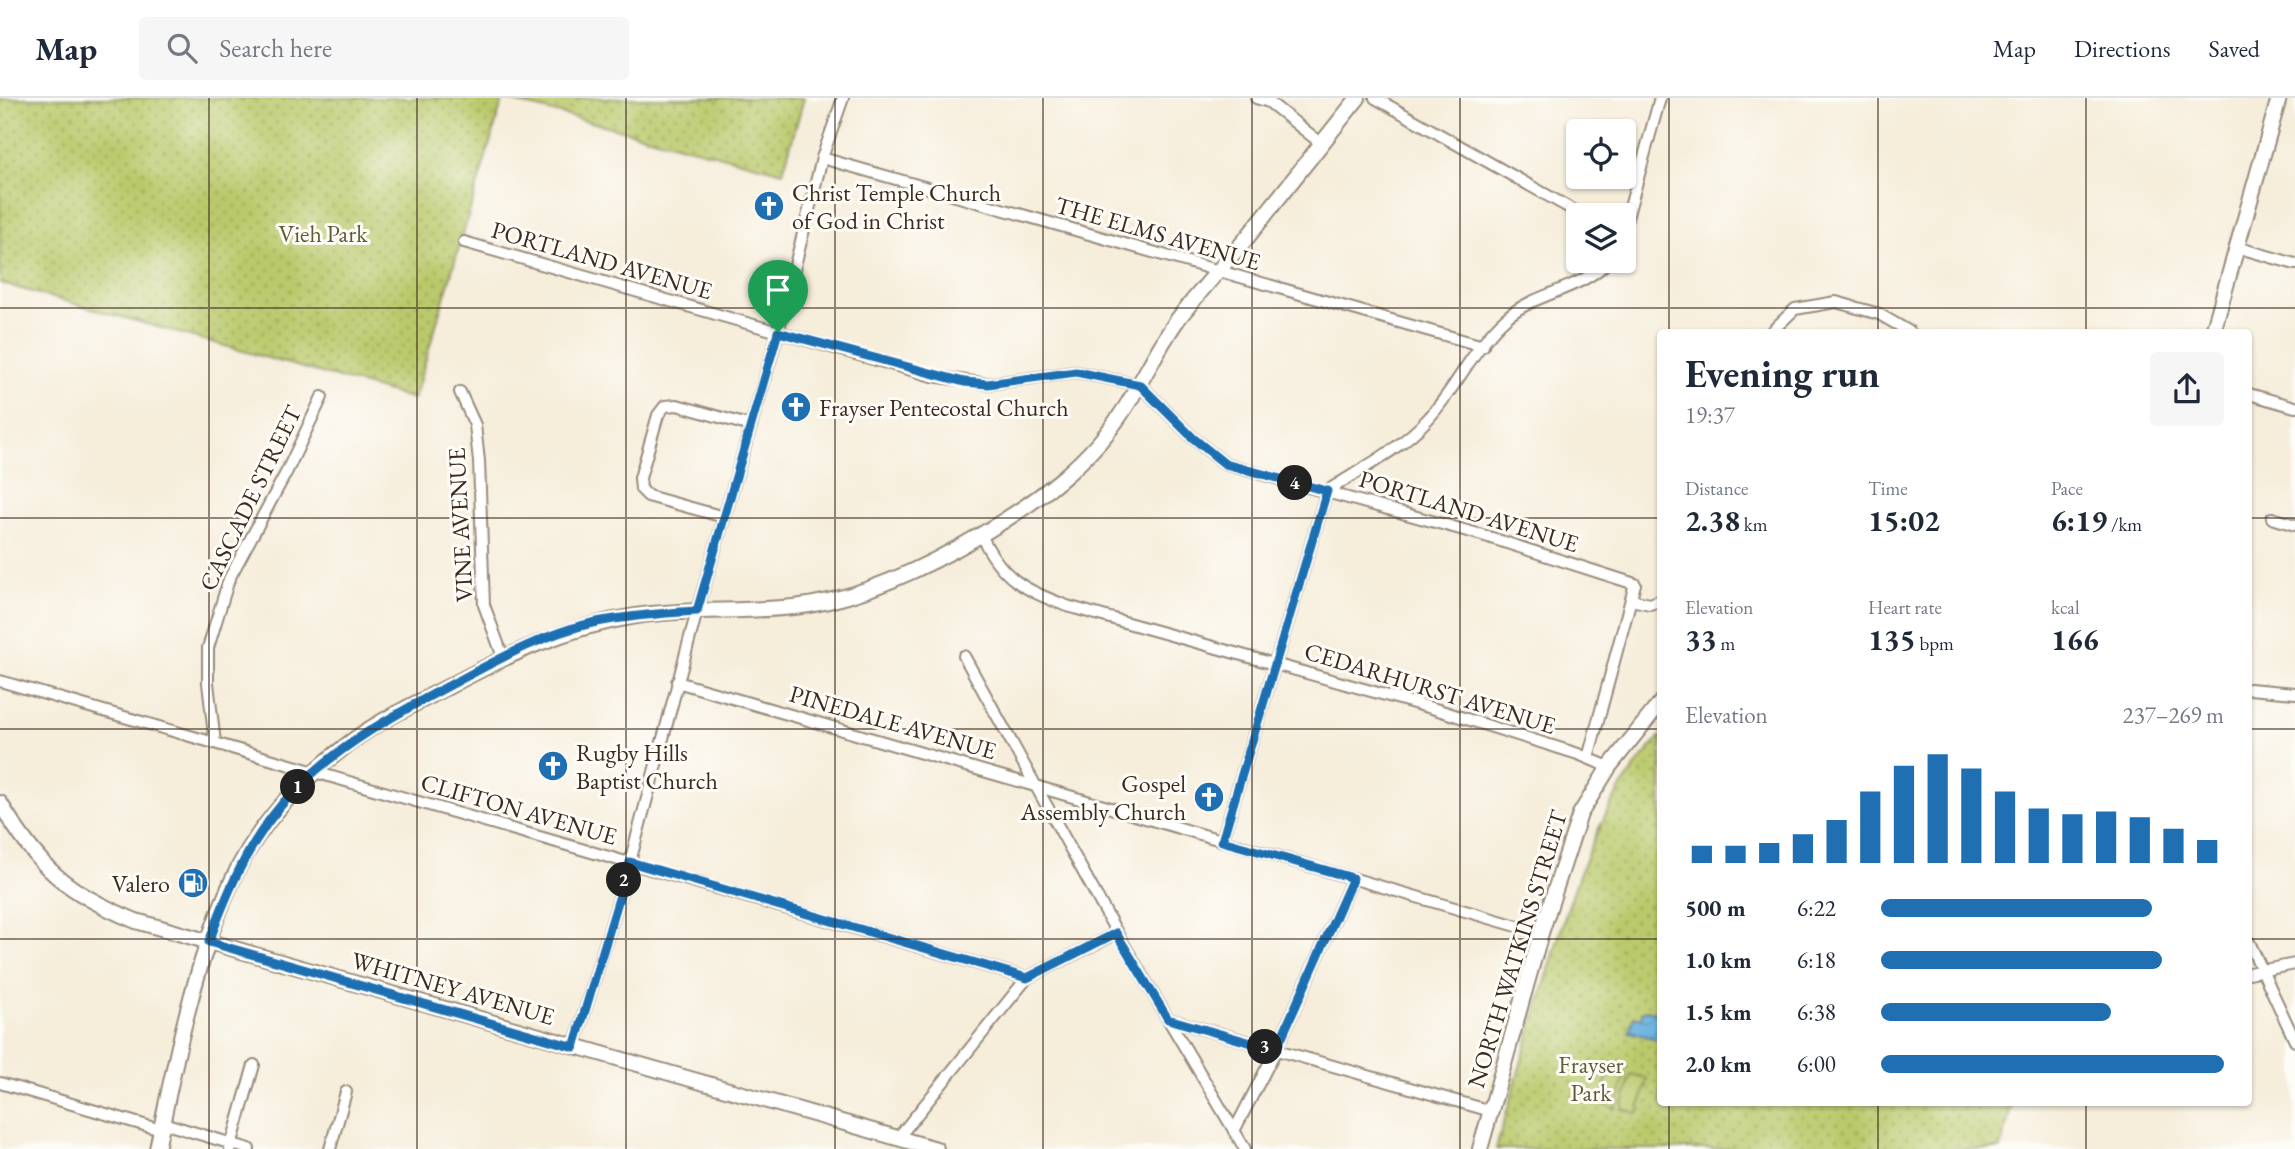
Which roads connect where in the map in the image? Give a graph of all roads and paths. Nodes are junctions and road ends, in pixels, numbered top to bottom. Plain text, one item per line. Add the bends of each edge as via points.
1 (844, 98) edge
2 (1256, 98) edge
3 (1358, 98) edge
4 (1375, 98) edge
5 (1660, 98) edge
6 (2279, 98) edge
7 (1321, 144) junction
8 (822, 159) junction
9 (1631, 203) edge
10 (1566, 206) edge
11 (464, 242) dead end
12 (2236, 247) junction
13 (2295, 264) edge
14 (1218, 272) junction
15 (1591, 273) edge
16 (1774, 329) edge
17 (1905, 329) edge
18 (2214, 329) edge
19 (778, 332) junction
20 (1483, 346) junction
21 (1140, 385) junction
22 (460, 392) dead end
23 (2252, 395) edge
24 (322, 397) dead end
25 (2295, 407) edge
26 (751, 426) junction
27 (1327, 491) junction
28 (724, 517) junction
29 (2272, 519) dead end
30 (2295, 525) edge
31 (981, 535) junction
32 (1631, 600) junction
33 (1657, 601) edge
34 (697, 611) junction
35 (964, 656) dead end
36 (503, 657) junction
37 (1276, 665) junction
38 (0, 681) edge
39 (677, 682) junction
40 (2252, 689) edge
41 (2295, 693) edge
42 (1657, 707) edge
43 (215, 743) junction
44 (1588, 758) junction
45 (1609, 768) junction
46 (315, 773) junction
47 (1036, 784) junction
48 (0, 803) edge
49 (1222, 841) junction
50 (630, 862) junction
51 (1353, 878) junction
52 (1116, 933) junction
53 (1541, 933) junction
54 (209, 942) junction
55 (2252, 948) edge
56 (2295, 964) edge
57 (2263, 971) junction
58 (2252, 973) edge
59 (1027, 978) junction
60 (1168, 1019) junction
61 (2295, 1041) edge
62 (574, 1047) junction
63 (1276, 1050) junction
64 (254, 1065) dead end
65 (0, 1083) edge
66 (346, 1092) dead end
67 (1491, 1111) junction
68 (162, 1126) junction
69 (1234, 1131) junction
70 (898, 1138) junction
71 (231, 1146) edge
72 (158, 1149) edge
73 (249, 1149) edge
74 (330, 1149) edge
75 (936, 1149) edge
76 (1245, 1149) edge
77 (1480, 1149) edge

1 - 8 street
2 - 7 street via 1269,102
3 - 7 main road
4 - 10 street
5 - 9 street
6 - 12 main road
7 - 14 main road
8 - 14 street, THE ELMS AVENUE
8 - 19 street
11 - 19 street, PORTLAND AVENUE
12 - 13 street
12 - 18 main road
14 - 20 street, THE ELMS AVENUE
14 - 21 main road via 1176,321
15 - 20 street via 1511,314
16 - 17 street via 1795,309 1836,302 1879,314
19 - 21 street, PORTLAND AVENUE via 964,382 988,384 1076,372
19 - 26 street
20 - 27 street via 1429,419 1410,437
21 - 27 street, PORTLAND AVENUE via 1225,464
21 - 31 main road via 1101,443 1076,467
22 - 36 street, VINE AVENUE via 475,425 485,605
23 - 25 street
24 - 43 street, CASCADE STREET via 229,579 208,648
26 - 28 street
26 - 28 street via 677,405 665,406 658,415 641,489 649,496
27 - 32 street, PORTLAND AVENUE via 1635,584
27 - 37 street
28 - 34 street
29 - 30 street
31 - 34 main road via 899,576 812,604
31 - 37 street, CEDARHURST AVENUE via 993,562 1030,592
32 - 33 street
32 - 44 street
34 - 36 main road via 591,624
34 - 39 street
35 - 47 street
36 - 46 main road via 355,739
37 - 44 street, CEDARHURST AVENUE
37 - 49 street
38 - 43 street, CLIFTON AVENUE
39 - 47 street, PINEDALE AVENUE
39 - 50 street
40 - 41 street
42 - 45 main road, NORTH WATKINS STREET
43 - 46 street, CLIFTON AVENUE
44 - 45 street, CEDARHURST AVENUE
45 - 53 main road, NORTH WATKINS STREET via 1580,814
46 - 50 street, CLIFTON AVENUE
46 - 54 main road via 293,791 251,848 230,884
47 - 49 street, PINEDALE AVENUE
47 - 52 street
48 - 54 main road, WHITNEY AVENUE via 30,850 75,892 136,922
49 - 51 street, PINEDALE AVENUE
50 - 59 street, CLIFTON AVENUE
50 - 62 street
51 - 53 street, PINEDALE AVENUE
51 - 63 street
52 - 59 street
52 - 60 street
53 - 67 main road, NORTH WATKINS STREET
54 - 62 main road, WHITNEY AVENUE
54 - 68 main road via 183,1028
55 - 57 street
56 - 57 street
57 - 58 street
57 - 61 street
59 - 70 street
60 - 63 street
60 - 69 street
62 - 70 main road, WHITNEY AVENUE
63 - 67 street
63 - 69 street
64 - 71 street
65 - 68 street
66 - 74 street
67 - 77 main road, NORTH WATKINS STREET
68 - 71 street
68 - 72 main road
69 - 76 street
70 - 75 main road, WHITNEY AVENUE
71 - 73 street

